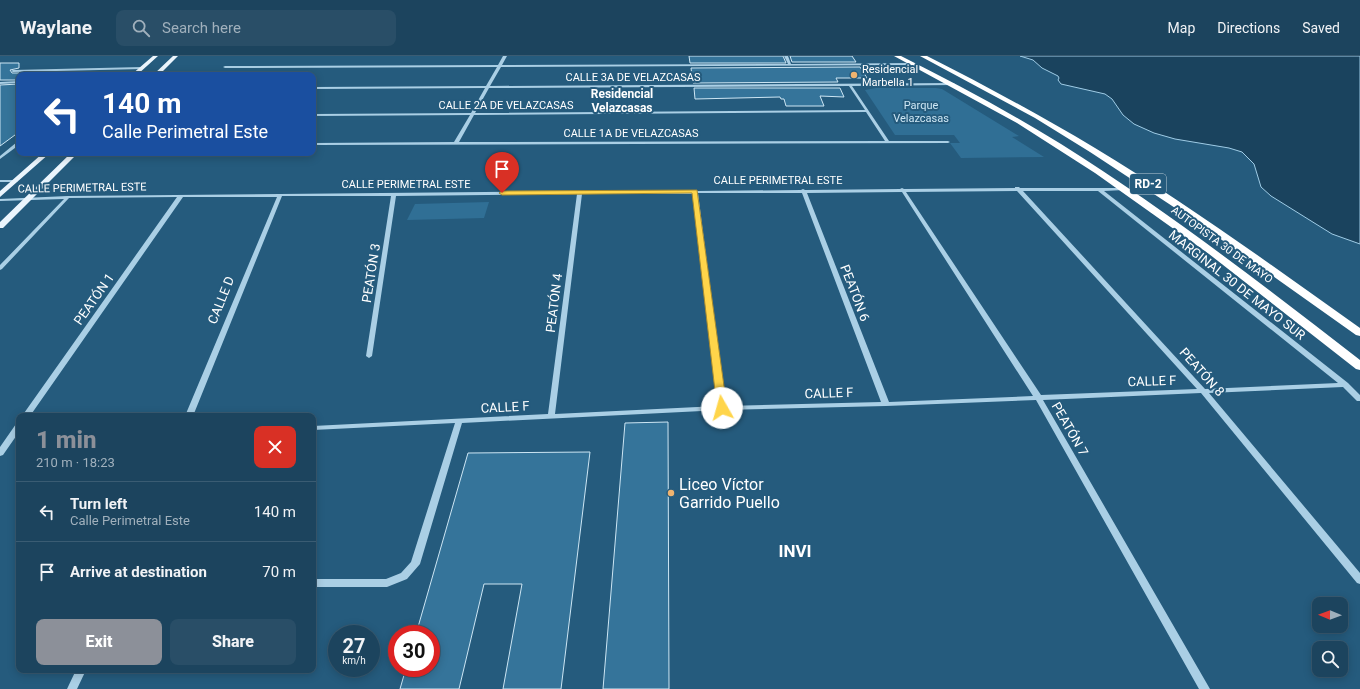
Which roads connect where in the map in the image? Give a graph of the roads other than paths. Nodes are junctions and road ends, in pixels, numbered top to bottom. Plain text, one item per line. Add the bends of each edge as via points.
1 (156, 56) edge
2 (176, 56) edge
3 (506, 56) edge
4 (786, 56) edge
5 (898, 56) edge
6 (923, 56) edge
7 (790, 64) junction
8 (913, 64) junction
9 (225, 66) dead end
10 (500, 66) junction
11 (142, 68) junction
12 (13, 71) dead end
13 (137, 72) edge
14 (159, 72) edge
15 (16, 82) edge
16 (0, 83) edge
17 (953, 84) junction
18 (850, 85) junction
19 (488, 87) junction
20 (316, 88) edge
21 (867, 112) junction
22 (472, 114) junction
23 (316, 115) edge
24 (888, 142) junction
25 (948, 142) dead end
26 (456, 143) junction
27 (316, 144) edge
28 (16, 145) edge
29 (44, 156) edge
30 (73, 156) edge
31 (0, 158) edge
32 (0, 181) edge
33 (16, 181) junction
34 (1016, 188) junction
35 (902, 189) junction
36 (1099, 189) junction
37 (1124, 189) junction
38 (803, 190) junction
39 (695, 191) junction
40 (580, 192) junction
41 (394, 194) junction
42 (0, 195) edge
43 (280, 195) junction
44 (181, 196) junction
45 (68, 197) junction
46 (29, 199) junction
47 (0, 200) edge
48 (0, 226) edge
49 (0, 268) edge
50 (1360, 333) edge
51 (369, 356) dead end
52 (1360, 366) edge
53 (1345, 385) junction
54 (1204, 392) junction
55 (1038, 397) junction
56 (1360, 399) edge
57 (886, 404) junction
58 (722, 408) junction
59 (28, 413) edge
60 (190, 413) edge
61 (551, 417) junction
62 (459, 422) junction
63 (316, 428) edge
64 (16, 430) edge
65 (0, 453) edge
66 (1360, 580) edge
67 (316, 583) edge
68 (80, 673) edge
69 (72, 689) edge
70 (1205, 689) edge

1 - 11 main road
2 - 14 main road
3 - 10 street
4 - 7 street
5 - 8 highway, AUTOPISTA 30 DE MAYO / RD-2
6 - 50 highway, AUTOPISTA 30 DE MAYO / RD-2 via 1023,108 1137,177
7 - 8 street
7 - 10 street
8 - 17 highway, AUTOPISTA 30 DE MAYO / RD-2
9 - 10 street
10 - 19 street
11 - 12 street
11 - 13 main road
15 - 16 street
17 - 18 street, CALLE 3A DE VELAZCASAS
17 - 37 highway, AUTOPISTA 30 DE MAYO / RD-2 via 1059,146
18 - 19 street, CALLE 3A DE VELAZCASAS
18 - 21 street
19 - 20 street, CALLE 3A DE VELAZCASAS
19 - 22 street
21 - 22 street, CALLE 2A DE VELAZCASAS
21 - 24 street
22 - 23 street, CALLE 2A DE VELAZCASAS
22 - 26 street
24 - 25 street, CALLE 1A DE VELAZCASAS
24 - 26 street, CALLE 1A DE VELAZCASAS
26 - 27 street, CALLE 1A DE VELAZCASAS
28 - 31 street
29 - 33 main road
30 - 46 main road
32 - 33 street
33 - 42 main road
34 - 35 street, CALLE PERIMETRAL ESTE
34 - 36 street, CALLE PERIMETRAL ESTE
34 - 54 street, PEATÓN 8
35 - 38 street, CALLE PERIMETRAL ESTE
35 - 55 street, PEATÓN 7
36 - 37 street, CALLE PERIMETRAL ESTE
36 - 53 street, MARGINAL 30 DE MAYO SUR
37 - 52 highway, AUTOPISTA 30 DE MAYO / RD-2 via 1223,259
38 - 39 street, CALLE PERIMETRAL ESTE
38 - 57 street, PEATÓN 6
39 - 40 street, CALLE PERIMETRAL ESTE
39 - 58 street
40 - 41 street, CALLE PERIMETRAL ESTE
40 - 61 street, PEATÓN 4
41 - 43 street, CALLE PERIMETRAL ESTE
41 - 51 street, PEATÓN 3
43 - 44 street, CALLE PERIMETRAL ESTE
43 - 60 street, CALLE D
44 - 45 street, CALLE PERIMETRAL ESTE
44 - 59 street, PEATÓN 1
45 - 46 street, CALLE PERIMETRAL ESTE
45 - 49 street
46 - 47 street, CALLE PERIMETRAL ESTE
46 - 48 main road
53 - 54 street, CALLE F
53 - 56 street, MARGINAL 30 DE MAYO SUR
54 - 55 street, CALLE F
54 - 66 street, PEATÓN 8
55 - 57 street, CALLE F
55 - 70 street, PEATÓN 7
57 - 58 street, CALLE F
58 - 61 street, CALLE F
61 - 62 street, CALLE F
62 - 63 street, CALLE F
62 - 67 street via 415,564 408,572 387,583
64 - 65 street
68 - 69 street

